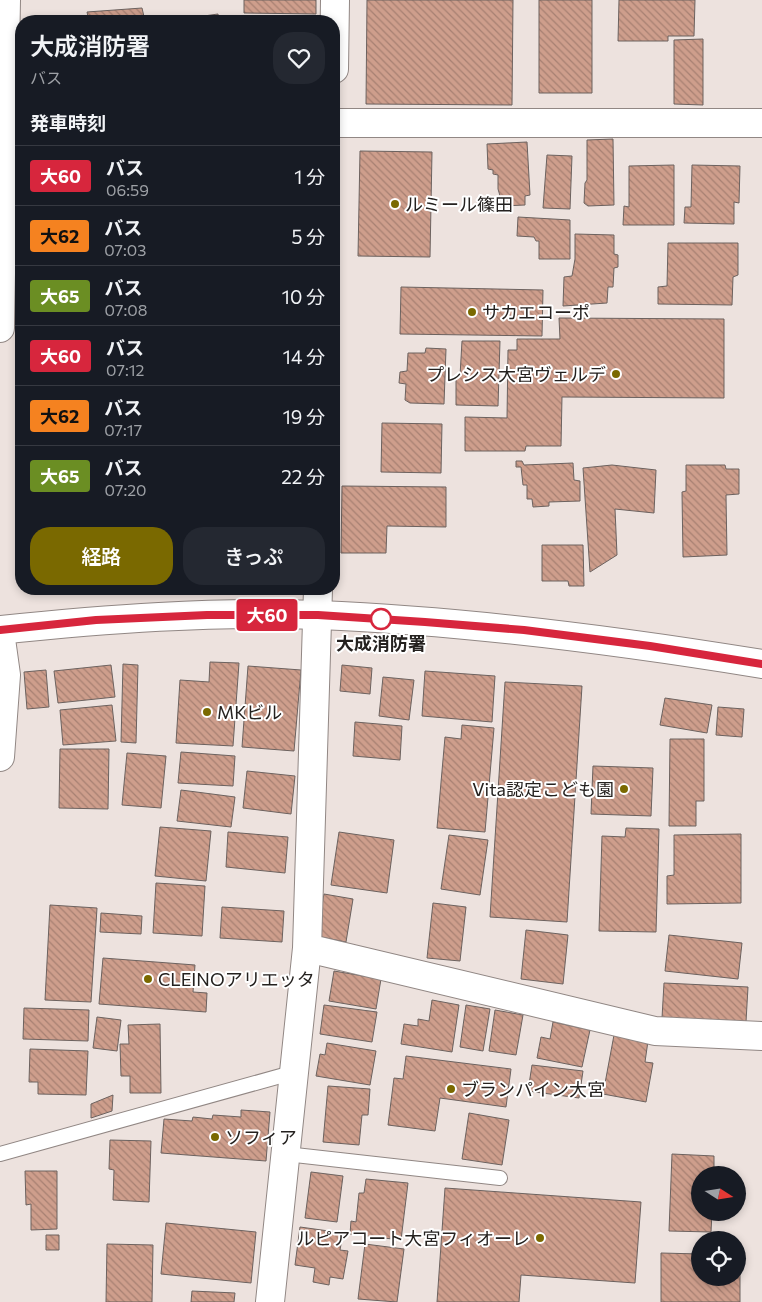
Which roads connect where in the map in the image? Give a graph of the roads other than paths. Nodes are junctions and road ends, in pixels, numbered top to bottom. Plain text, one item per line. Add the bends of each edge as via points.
1 (6, 0) edge
2 (335, 0) edge
3 (335, 15) edge
4 (762, 122) edge
5 (340, 123) edge
6 (8, 130) edge
7 (0, 328) edge
8 (318, 602) edge
9 (0, 631) edge
10 (762, 664) edge
11 (0, 757) edge
12 (307, 948) junction
13 (762, 1036) edge
14 (295, 1072) junction
15 (0, 1154) edge
16 (286, 1154) junction
17 (500, 1178) dead end
18 (270, 1302) edge

1 - 6 main road
2 - 3 main road
4 - 5 main road
6 - 7 main road
8 - 9 main road via 207,615 96,620
8 - 10 main road via 425,622 524,630
8 - 12 main road
9 - 11 main road via 6,675
12 - 13 main road via 655,1031
12 - 14 main road
14 - 15 lane
14 - 16 main road
16 - 17 lane
16 - 18 main road

